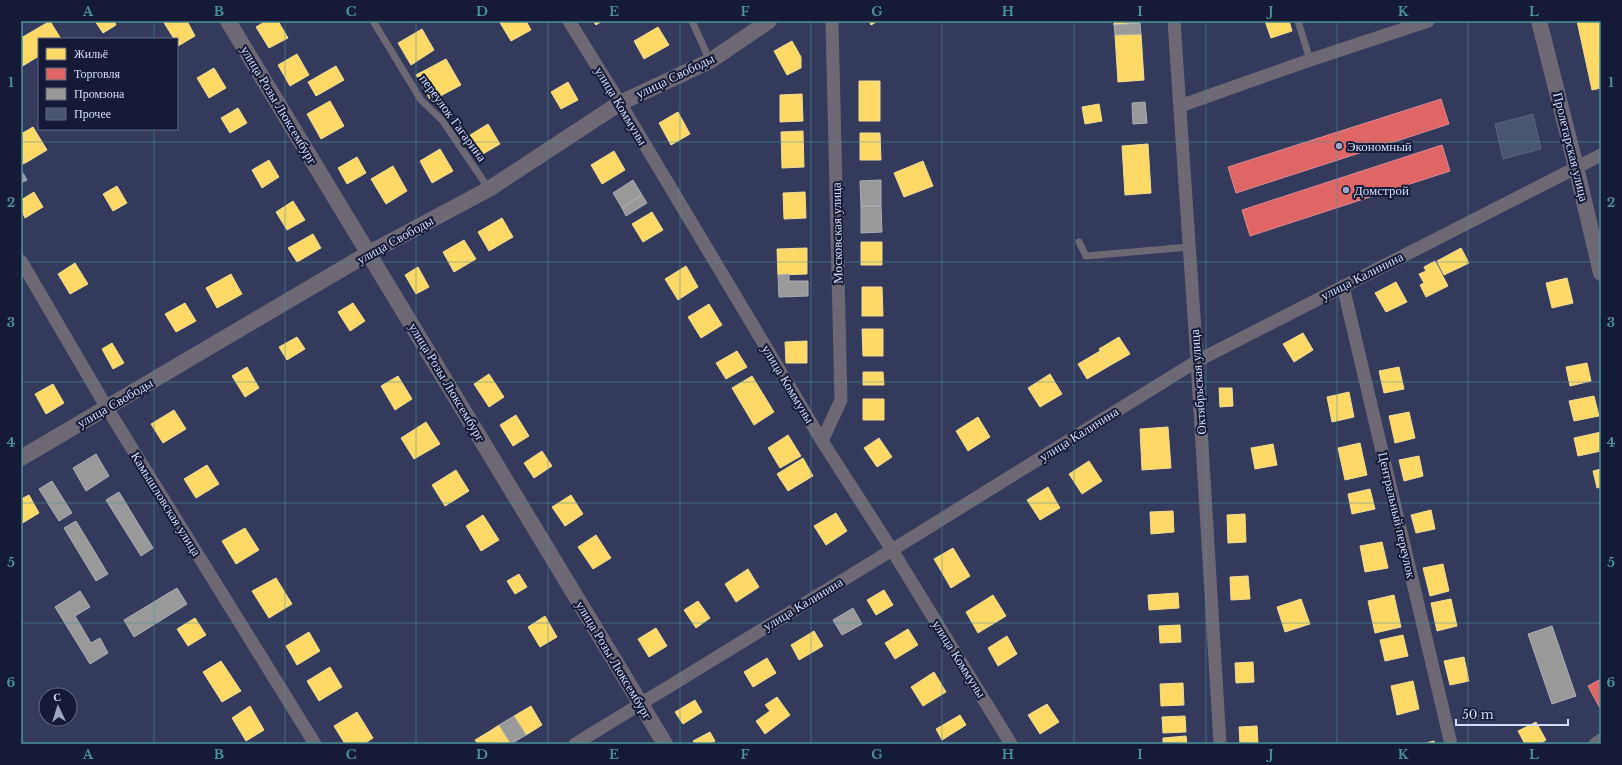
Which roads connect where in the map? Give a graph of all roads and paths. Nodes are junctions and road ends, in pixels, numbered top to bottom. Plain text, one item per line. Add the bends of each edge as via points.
1 (228, 21) edge
2 (373, 21) edge
3 (569, 21) edge
4 (692, 21) edge
5 (768, 21) edge
6 (832, 21) edge
7 (1174, 21) edge
8 (1298, 21) edge
9 (1428, 21) edge
10 (1539, 21) edge
11 (1310, 60) junction
12 (710, 61) junction
13 (620, 103) junction
14 (1180, 106) junction
15 (1601, 156) edge
16 (1576, 167) junction
17 (489, 189) junction
18 (1079, 242) dead end
19 (1189, 247) junction
20 (369, 253) junction
21 (21, 261) edge
22 (1601, 273) edge
23 (1343, 286) junction
24 (1197, 360) junction
25 (107, 408) junction
26 (822, 441) junction
27 (21, 458) edge
28 (892, 550) junction
29 (641, 703) junction
30 (1601, 740) edge
31 (315, 744) edge
32 (575, 744) edge
33 (665, 744) edge
34 (1012, 744) edge
35 (1220, 744) edge
36 (1451, 744) edge
37 (1595, 744) edge

1 - 20 street, улица Розы Люксембург
2 - 17 lane, переулок Гагарина via 421,100 442,120
3 - 13 street, улица Коммуны
4 - 12 lane
5 - 12 street, улица Свободы
6 - 26 street, Московская улица via 842,400
7 - 14 street, Октябрьская улица
8 - 11 lane
9 - 11 street
10 - 16 street, Пролетарская улица
11 - 14 street
12 - 13 street, улица Свободы
13 - 17 street, улица Свободы
13 - 26 street, улица Коммуны
14 - 19 street, Октябрьская улица
15 - 16 street, улица Калинина
16 - 22 street, Пролетарская улица
16 - 23 street, улица Калинина
17 - 20 street, улица Свободы
18 - 19 lane via 1086,256
19 - 24 street, Октябрьская улица
20 - 25 street, улица Свободы
20 - 29 street, улица Розы Люксембург
21 - 25 street, Камышловская улица
23 - 24 street, улица Калинина
23 - 36 street, Центральный переулок
24 - 28 street, улица Калинина
24 - 35 street, Октябрьская улица
25 - 27 street, улица Свободы
25 - 31 street, Камышловская улица
26 - 28 street, улица Коммуны
28 - 29 street, улица Калинина
28 - 34 street, улица Коммуны
29 - 32 street, улица Калинина
29 - 33 street, улица Розы Люксембург
30 - 37 street

